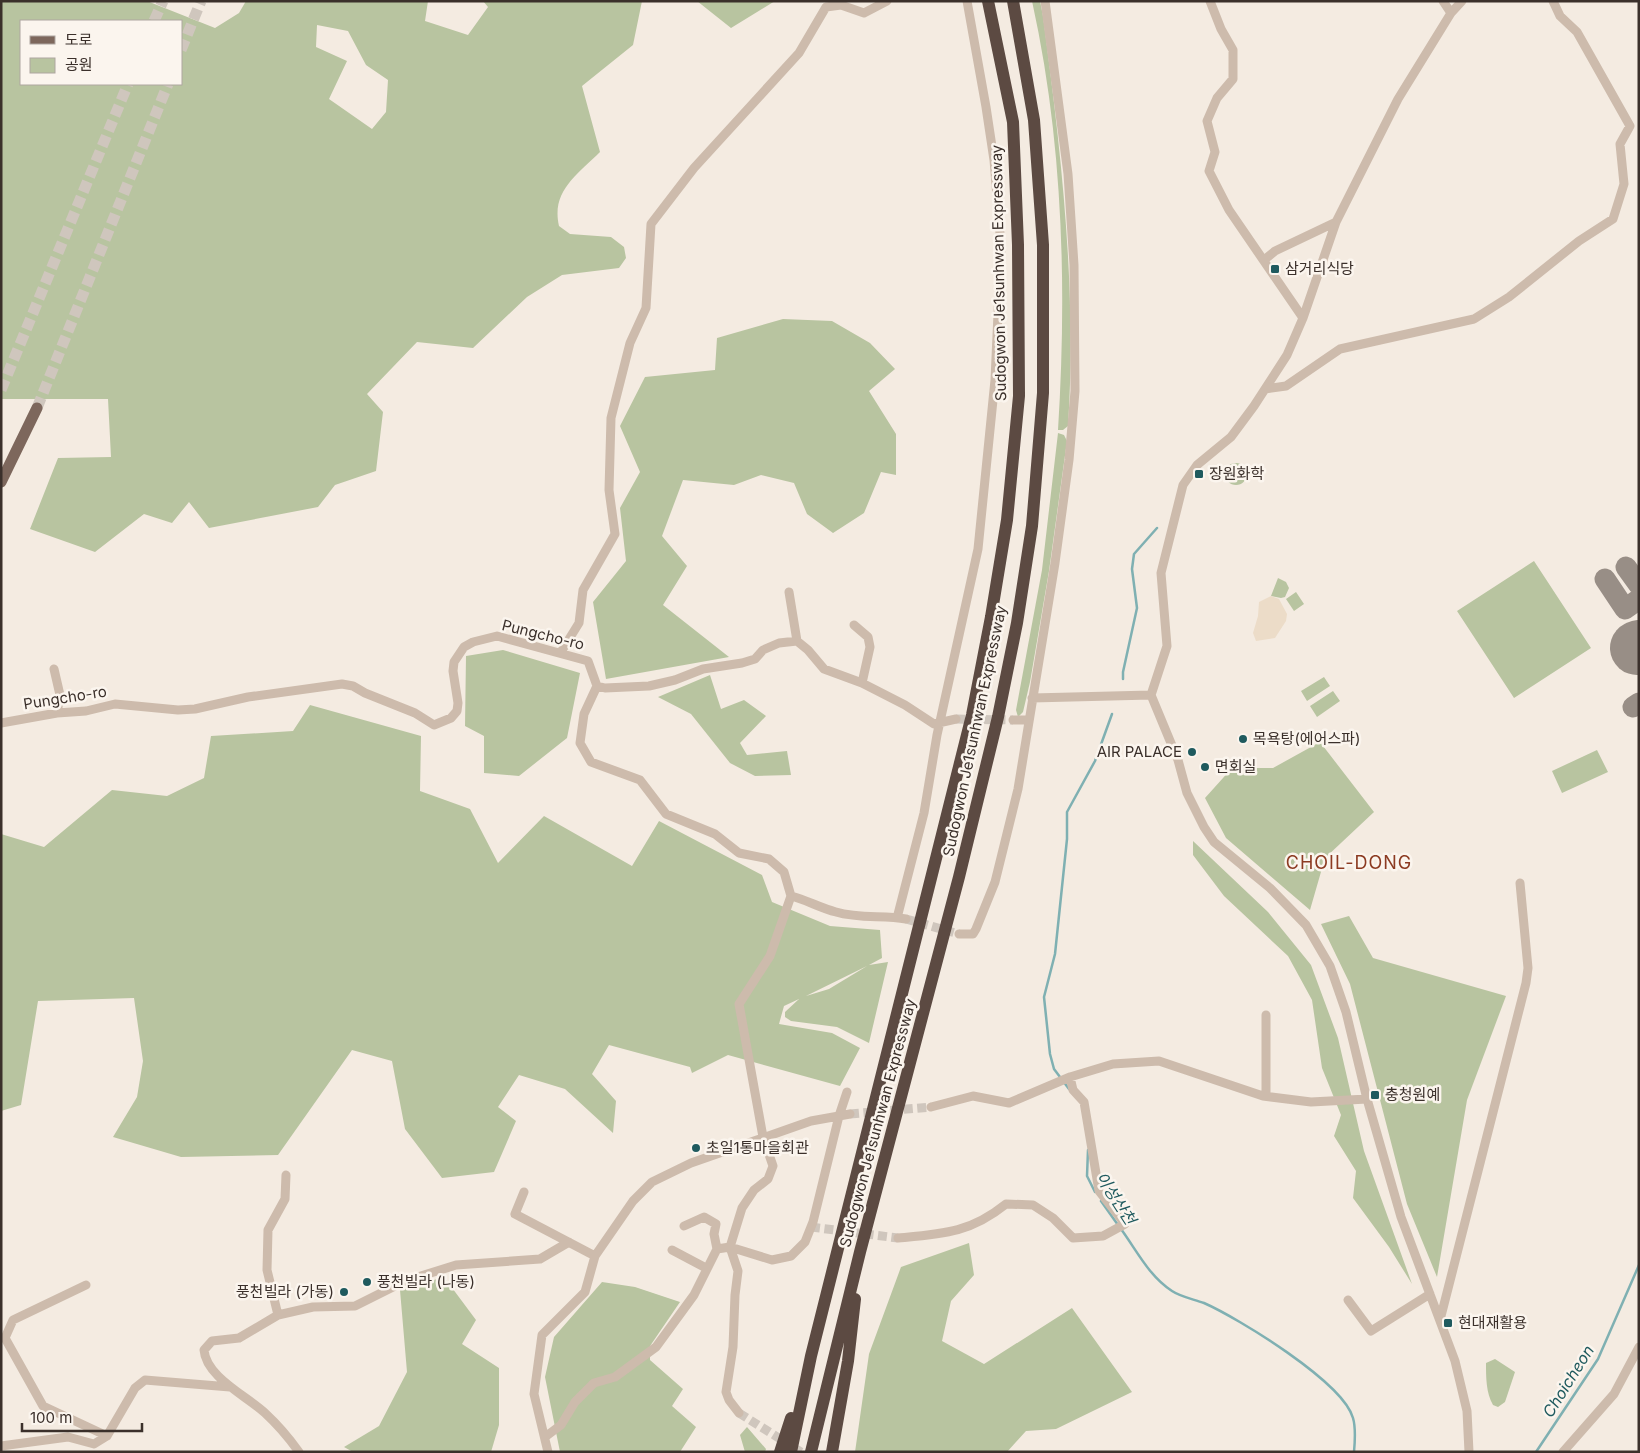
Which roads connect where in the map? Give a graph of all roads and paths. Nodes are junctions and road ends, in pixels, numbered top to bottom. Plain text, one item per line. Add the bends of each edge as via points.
1 (887, 1) edge
2 (967, 1) edge
3 (988, 1) edge
4 (1013, 1) edge
5 (1045, 1) edge
6 (1210, 1) edge
7 (1443, 1) edge
8 (1462, 1) edge
9 (1554, 1) edge
10 (1451, 14) junction
11 (1336, 222) junction
12 (1264, 260) junction
13 (1303, 318) junction
14 (1265, 389) junction
15 (37, 408) tunnel mouth
16 (1, 482) edge
17 (790, 592) dead end
18 (854, 625) dead end
19 (797, 641) junction
20 (561, 652) junction
21 (54, 669) dead end
22 (862, 683) junction
23 (597, 686) junction
24 (1151, 695) junction
25 (1032, 698) junction
26 (57, 712) junction
27 (956, 719) tunnel mouth
28 (1013, 720) tunnel mouth
29 (1028, 720) junction
30 (941, 722) junction
31 (1, 723) edge
32 (1520, 883) dead end
33 (791, 896) junction
34 (960, 934) dead end
35 (1266, 1015) dead end
36 (1070, 1077) junction
37 (847, 1092) dead end
38 (1266, 1096) junction
39 (1367, 1099) junction
40 (931, 1107) tunnel mouth
41 (850, 1114) tunnel mouth
42 (839, 1116) junction
43 (763, 1136) junction
44 (286, 1175) dead end
45 (524, 1192) dead end
46 (684, 1226) dead end
47 (898, 1238) tunnel mouth
48 (569, 1242) junction
49 (730, 1247) junction
50 (717, 1249) junction
51 (672, 1250) dead end
52 (860, 1252) junction
53 (595, 1256) junction
54 (706, 1268) junction
55 (86, 1286) dead end
56 (1430, 1294) junction
57 (1348, 1300) dead end
58 (278, 1315) junction
59 (1440, 1320) junction
60 (1639, 1347) edge
61 (811, 1356) junction
62 (230, 1387) junction
63 (740, 1413) tunnel mouth
64 (107, 1436) junction
65 (545, 1437) junction
66 (1, 1446) edge
67 (299, 1452) edge
68 (548, 1452) edge
69 (780, 1452) edge
70 (791, 1452) edge
71 (811, 1452) edge
72 (832, 1452) edge
73 (1469, 1452) edge
74 (1563, 1452) edge

1 - 20 street via 864,13 841,5 826,8 799,53 694,168 652,224 646,308 630,343 611,418 609,490 615,534 583,590 579,623
2 - 30 street via 991,142 1001,248 995,380 978,549
3 - 61 highway, Sudogwon Je1sunhwan Expressway via 1013,122 1018,246 1019,396 1007,520 972,715
4 - 52 highway, Sudogwon Je1sunhwan Expressway via 1034,120 1043,245 1043,393 1032,526 998,717
5 - 25 street via 1068,174 1076,373 1069,460
6 - 12 street via 1234,50 1233,79 1217,98 1208,121 1215,152 1208,171 1229,210
7 - 10 street
8 - 10 street
9 - 14 street via 1560,16 1577,32 1630,126 1620,144 1624,184 1613,219 1579,241 1509,297 1474,318 1340,350 1286,386
10 - 11 street via 1398,100
11 - 12 street via 1275,250
11 - 13 street
12 - 13 street
13 - 14 street via 1287,355
14 - 24 street via 1231,437 1197,465 1183,485 1162,573 1167,646
15 - 16 main road
17 - 19 street
18 - 22 street via 868,637 870,647
19 - 22 street via 824,669
19 - 23 street via 779,643 763,650 755,659 742,663 703,670 649,686
20 - 23 street, Pungcho-ro via 588,661
20 - 26 street, Pungcho-ro via 497,636 464,647 454,662 453,671 457,711 451,718 434,725 415,713 342,684 256,696 195,709 115,704 86,712
21 - 26 street via 60,695
22 - 30 street via 934,724
23 - 33 street via 584,714 580,743 591,762 640,780 666,814 715,834 738,853 769,860 784,872
24 - 25 street
24 - 39 street via 1178,760 1186,793 1204,827 1214,842 1270,888 1306,925 1330,966 1346,1012
25 - 29 street
26 - 31 street, Pungcho-ro
27 - 30 street
28 - 29 street
29 - 34 street via 1018,789 995,882 976,930 973,934
30 - 33 street via 902,919 835,912
32 - 59 street via 1528,968 1526,983
33 - 43 street via 770,956 739,1004
35 - 38 street
36 - 38 street via 1113,1064 1159,1062
36 - 40 street via 1009,1103 973,1096
36 - 47 street via 1073,1090 1084,1102 1098,1191 1125,1224 1103,1236 1073,1238 1053,1218 1033,1205 1006,1204 990,1217 966,1229
37 - 42 street
38 - 39 street via 1311,1102
39 - 56 street via 1401,1217
41 - 42 street
42 - 43 street
42 - 49 street via 813,1222 805,1242 791,1256 772,1260
43 - 49 street via 772,1172 763,1185 750,1194 742,1208
43 - 53 street via 690,1163 652,1182 633,1201
44 - 58 street via 286,1198 268,1230 267,1270
45 - 48 street via 516,1214
46 - 50 street via 704,1217 716,1224
48 - 53 street
48 - 58 street via 540,1259 456,1265 404,1281 354,1306 313,1307
49 - 50 street
49 - 63 street via 738,1271 733,1347 726,1392
50 - 54 street
51 - 54 street
52 - 71 highway, Sudogwon Je1sunhwan Expressway
52 - 72 highway via 848,1361
53 - 65 street via 585,1292 542,1335 534,1394
54 - 65 street via 694,1295 656,1347 614,1377 594,1382 575,1402 561,1425
55 - 64 street via 13,1320 5,1338 43,1406
56 - 57 street via 1371,1331
56 - 59 street
58 - 62 street via 239,1338 212,1341 204,1350 205,1360
59 - 73 street via 1462,1386
60 - 74 street via 1614,1394
61 - 69 highway
61 - 70 highway, Sudogwon Je1sunhwan Expressway
62 - 64 street via 145,1380 134,1388
62 - 67 street via 264,1412
64 - 66 street via 94,1444 68,1437
65 - 68 street

